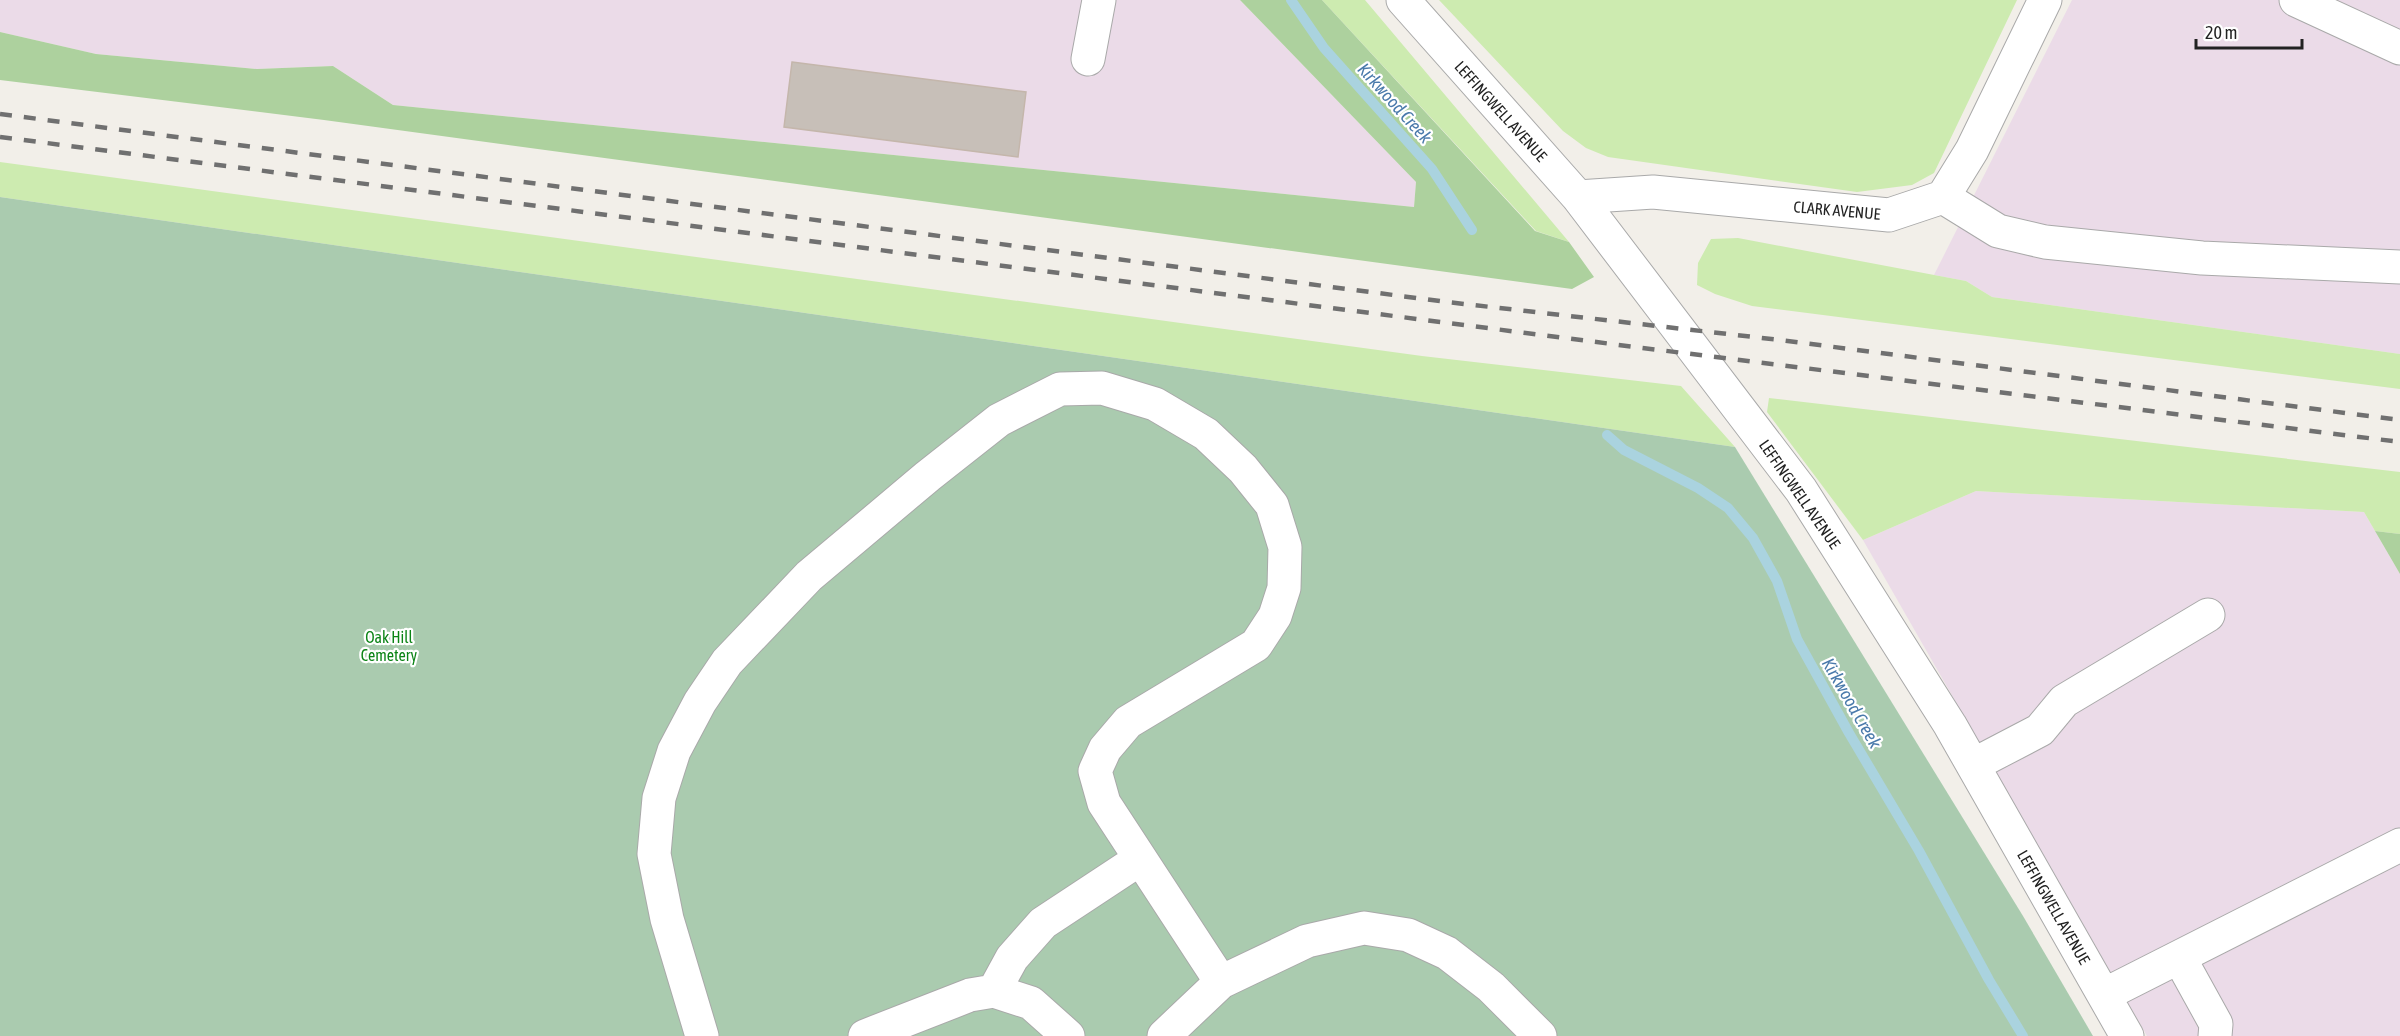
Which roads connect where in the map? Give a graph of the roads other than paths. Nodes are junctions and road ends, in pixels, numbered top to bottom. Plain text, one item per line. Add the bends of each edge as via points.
1 (1098, 0) edge
2 (1403, 0) edge
3 (2045, 0) edge
4 (2296, 0) edge
5 (2400, 48) edge
6 (1088, 58) dead end
7 (1578, 197) junction
8 (1943, 197) junction
9 (2400, 267) edge
10 (2208, 615) dead end
11 (1973, 765) junction
12 (2400, 845) edge
13 (1140, 859) junction
14 (2179, 957) junction
15 (1221, 982) junction
16 (994, 991) junction
17 (2104, 995) junction
18 (702, 1036) edge
19 (865, 1036) edge
20 (1068, 1036) edge
21 (1164, 1036) edge
22 (1540, 1036) edge
23 (2127, 1036) edge
24 (2215, 1036) edge

1 - 6 street
2 - 7 street, LEFFINGWELL AVENUE
3 - 8 street via 1972,150
4 - 5 street
7 - 8 street, CLARK AVENUE via 1653,192 1889,215
7 - 11 street, LEFFINGWELL AVENUE via 1801,490
8 - 9 street via 1998,231 2045,242 2202,258
10 - 11 street via 2064,701 2040,730
11 - 17 street, LEFFINGWELL AVENUE
12 - 14 street
13 - 15 street
13 - 16 street via 1042,923 1012,958
13 - 18 street via 1104,803 1095,771 1105,749 1128,722 1256,645 1275,616 1284,588 1285,547 1272,505 1243,469 1206,434 1155,404 1102,388 1060,389 999,420 809,576 727,662 700,702 674,751 659,798 654,854 667,919
14 - 17 street
14 - 24 street via 2216,1024
15 - 21 street
15 - 22 street via 1306,941 1364,928 1408,935 1447,953 1491,987
16 - 19 street via 970,995
16 - 20 street via 1032,1003
17 - 23 street, LEFFINGWELL AVENUE

